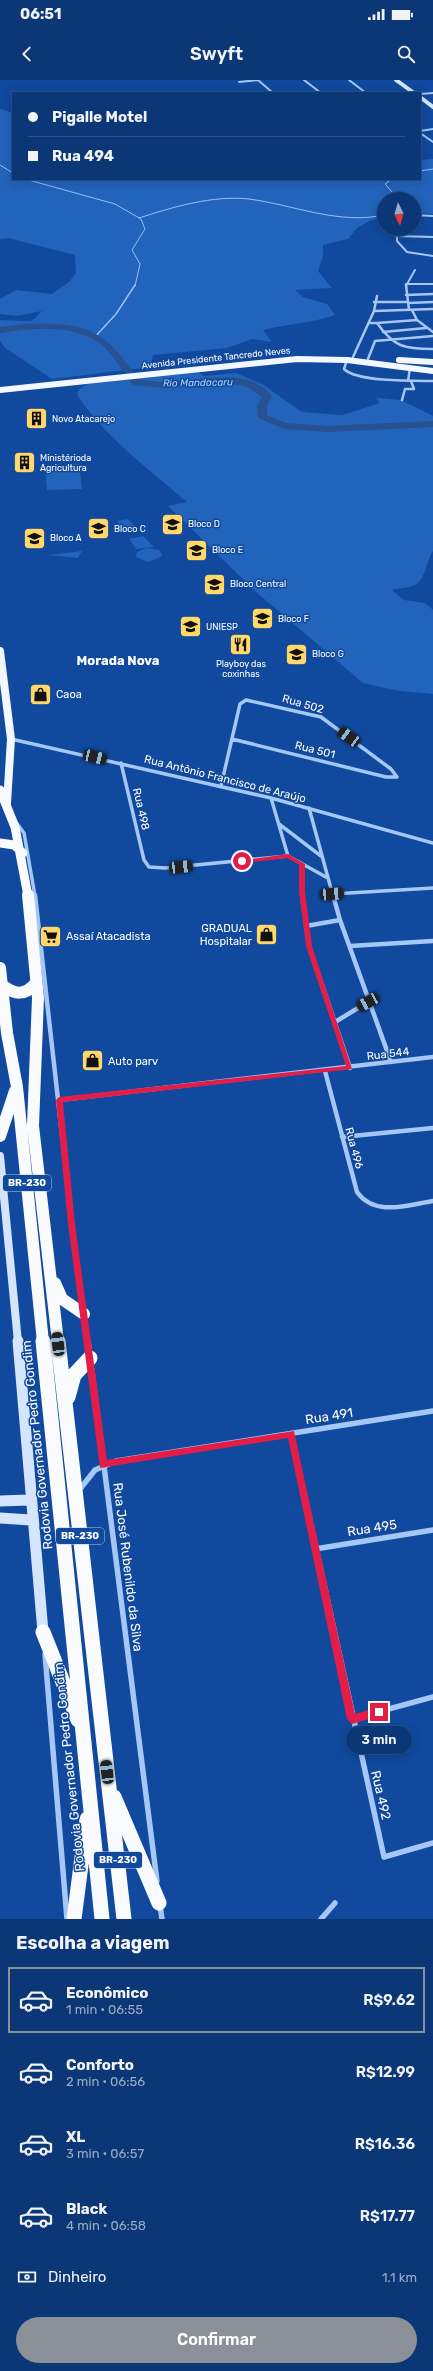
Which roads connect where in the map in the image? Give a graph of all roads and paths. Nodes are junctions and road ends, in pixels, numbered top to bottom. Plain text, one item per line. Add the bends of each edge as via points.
1 (258, 80) edge
2 (304, 80) edge
3 (349, 80) edge
4 (396, 80) edge
5 (239, 82) dead end
6 (272, 92) edge
7 (320, 92) edge
8 (365, 92) edge
9 (413, 92) edge
10 (433, 93) edge
11 (421, 96) edge
12 (421, 97) edge
13 (433, 107) edge
14 (433, 129) edge
15 (421, 132) edge
16 (421, 133) edge
17 (433, 142) edge
18 (421, 215) edge
19 (433, 216) edge
20 (396, 236) joint
21 (433, 237) edge
22 (433, 256) edge
23 (415, 270) dead end
24 (406, 284) junction
25 (433, 284) edge
26 (433, 294) edge
27 (406, 295) junction
28 (377, 296) dead end
29 (374, 302) junction
30 (407, 302) junction
31 (433, 302) edge
32 (433, 309) edge
33 (409, 310) junction
34 (412, 310) junction
35 (374, 311) junction
36 (418, 320) junction
37 (369, 323) junction
38 (377, 323) junction
39 (426, 328) junction
40 (383, 332) junction
41 (433, 332) edge
42 (433, 336) edge
43 (391, 340) junction
44 (433, 349) edge
45 (350, 359) junction
46 (368, 359) junction
47 (431, 362) edge
48 (410, 368) junction
49 (422, 369) junction
50 (433, 371) edge
51 (119, 375) junction
52 (410, 381) junction
53 (433, 381) edge
54 (0, 387) edge
55 (0, 390) edge
56 (402, 400) dead end
57 (0, 651) edge
58 (232, 739) junction
59 (11, 740) junction
60 (122, 763) junction
61 (394, 778) joint
62 (221, 786) junction
63 (0, 790) edge
64 (271, 798) junction
65 (7, 803) junction
66 (309, 808) junction
67 (11, 817) junction
68 (279, 824) junction
69 (0, 843) edge
70 (433, 843) edge
71 (23, 853) junction
72 (288, 856) junction
73 (321, 856) junction
74 (302, 864) junction
75 (326, 877) junction
76 (433, 888) edge
77 (332, 894) junction
78 (340, 920) junction
79 (306, 926) junction
80 (433, 941) edge
81 (350, 946) junction
82 (0, 968) edge
83 (36, 983) junction
84 (2, 985) junction
85 (368, 1002) junction
86 (335, 1022) junction
87 (433, 1057) edge
88 (391, 1062) junction
89 (350, 1068) junction
90 (325, 1071) junction
91 (17, 1087) junction
92 (59, 1100) junction
93 (433, 1128) edge
94 (0, 1136) edge
95 (342, 1137) junction
96 (0, 1156) edge
97 (433, 1201) edge
98 (49, 1269) junction
99 (84, 1314) junction
100 (90, 1358) junction
101 (66, 1404) junction
102 (433, 1411) edge
103 (291, 1434) junction
104 (103, 1465) junction
105 (76, 1494) junction
106 (29, 1500) junction
107 (0, 1501) edge
108 (0, 1518) edge
109 (31, 1520) junction
110 (433, 1530) edge
111 (315, 1549) junction
112 (43, 1632) junction
113 (433, 1697) edge
114 (352, 1719) junction
115 (83, 1734) junction
116 (109, 1785) junction
117 (90, 1804) junction
118 (433, 1843) edge
119 (335, 1903) dead end
120 (160, 1911) edge
121 (67, 1919) edge
122 (74, 1919) edge
123 (102, 1919) edge
124 (124, 1919) edge
125 (321, 1919) edge

1 - 5 street
1 - 6 street
2 - 7 street
3 - 8 street
4 - 9 main road
10 - 11 street
12 - 13 main road
14 - 15 street
16 - 17 street
18 - 19 street
20 - 21 street
20 - 22 street via 404,251 413,255
23 - 24 street
24 - 25 street
24 - 27 street
26 - 27 street
27 - 30 street
28 - 29 street
29 - 30 street
29 - 35 street
30 - 31 street
30 - 33 street
32 - 34 street
33 - 34 street
33 - 35 street
34 - 36 street
35 - 37 street
36 - 38 street
36 - 39 street
37 - 38 street
37 - 45 street
38 - 40 street
39 - 40 street
39 - 41 street
40 - 43 street
42 - 43 street
43 - 44 street via 401,348
43 - 46 street via 374,341
45 - 46 main road, Avenida Presidente Tancredo Neves
45 - 48 main road, Avenida Presidente Tancredo Neves
45 - 51 main road, Avenida Presidente Tancredo Neves via 273,360
45 - 52 street via 344,369 349,374
46 - 47 main road, Avenida Presidente Tancredo Neves
47 - 49 main road via 417,365
48 - 49 main road, Avenida Presidente Tancredo Neves
48 - 52 street
49 - 50 main road, Avenida Presidente Tancredo Neves
51 - 54 main road, Avenida Presidente Tancredo Neves
51 - 55 main road, Avenida Presidente Tancredo Neves
52 - 53 street
52 - 56 street via 414,389 405,389
57 - 59 main road
58 - 61 street, Rua 501
58 - 61 street, Rua 502 via 240,704 246,700 321,717 397,774
58 - 62 street
59 - 60 street, Rua Antônio Francisco de Araújo
59 - 65 main road
60 - 62 street, Rua Antônio Francisco de Araújo
60 - 72 street, Rua 498 via 144,860 149,867 165,868
62 - 64 street, Rua Antônio Francisco de Araújo
63 - 65 highway, BR-230
64 - 66 street, Rua Antônio Francisco de Araújo
64 - 68 street
65 - 67 highway, BR-230
66 - 70 street, Rua Antônio Francisco de Araújo
66 - 73 street
67 - 71 highway, BR-230
67 - 92 street, Rua José Rubenildo da Silva via 22,829 30,863
68 - 72 street
68 - 73 street
69 - 71 highway via 14,845
71 - 83 highway, BR-230
72 - 74 street
73 - 75 street
74 - 75 street
74 - 79 street
75 - 77 street
76 - 77 street
77 - 78 street
78 - 79 street
78 - 81 street
79 - 86 street via 314,964
80 - 81 street
81 - 85 street
82 - 84 highway, Rodovia Governador Pedro Gondim / BR-230
83 - 84 highway via 30,991 19,995
83 - 98 highway, BR-230 via 38,1004 32,1102
84 - 91 highway, Rodovia Governador Pedro Gondim / BR-230
85 - 86 street
85 - 88 street
86 - 89 street
87 - 88 street, Rua 544
88 - 89 street, Rua 544
89 - 90 street, Rua 544
90 - 92 street, Rua 544
90 - 95 street, Rua 496
91 - 94 highway
91 - 115 highway, Rodovia Governador Pedro Gondim / BR-230
92 - 99 street, Rua José Rubenildo da Silva
93 - 95 street
95 - 97 street, Rua 496 via 357,1192 362,1201 376,1207
96 - 106 main road via 15,1297
98 - 99 highway via 62,1300
98 - 101 highway, BR-230
99 - 100 street, Rua José Rubenildo da Silva
100 - 101 highway via 74,1374
100 - 104 street, Rua José Rubenildo da Silva
101 - 105 highway, BR-230
102 - 103 street, Rua 491
103 - 104 street, Rua 491
103 - 111 street, Rua 492
104 - 105 street, Rua 491 via 89,1477
104 - 120 street, Rua José Rubenildo da Silva
105 - 116 highway, BR-230
106 - 107 main road
106 - 109 main road
108 - 109 main road
109 - 112 main road
110 - 111 street, Rua 495
111 - 114 street, Rua 492
112 - 115 highway
112 - 121 street
113 - 114 street
114 - 118 street, Rua 492 via 384,1857
115 - 117 highway, Rodovia Governador Pedro Gondim / BR-230
116 - 120 highway
116 - 124 highway, BR-230
117 - 122 highway
117 - 123 highway, Rodovia Governador Pedro Gondim / BR-230
119 - 125 street via 326,1910

